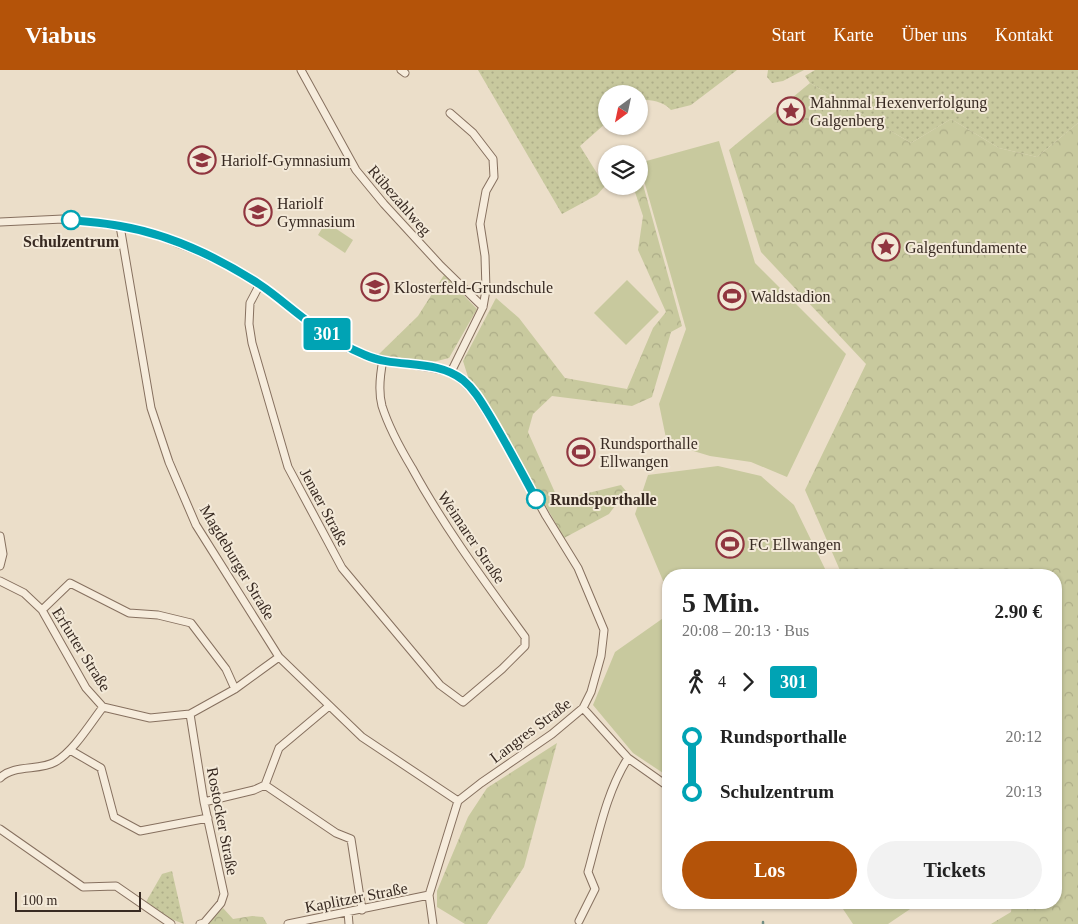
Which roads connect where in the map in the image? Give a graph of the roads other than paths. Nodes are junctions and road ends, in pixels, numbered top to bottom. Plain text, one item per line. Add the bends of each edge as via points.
1 (300, 70) edge
2 (450, 113) dead end
3 (0, 222) edge
4 (120, 226) junction
5 (260, 284) junction
6 (483, 307) junction
7 (383, 360) junction
8 (451, 372) junction
9 (0, 536) edge
10 (0, 566) edge
11 (0, 581) edge
12 (42, 610) junction
13 (279, 657) junction
14 (235, 689) junction
15 (463, 702) joint
16 (329, 706) junction
17 (103, 707) junction
18 (583, 708) junction
19 (190, 714) junction
20 (70, 750) junction
21 (628, 758) junction
22 (0, 778) edge
23 (662, 783) edge
24 (265, 785) junction
25 (458, 801) junction
26 (204, 802) junction
27 (208, 818) junction
28 (0, 829) edge
29 (429, 895) junction
30 (362, 910) junction
31 (348, 912) junction
32 (579, 921) dead end
33 (171, 924) edge
34 (200, 924) edge
35 (288, 924) edge
36 (349, 924) edge
37 (433, 924) edge

1 - 6 street, Rübezahlweg via 356,170 441,266
2 - 6 street via 473,133 493,160 494,178 486,191 480,224 486,256
3 - 4 street via 63,219
4 - 5 street via 157,235 195,250
4 - 13 street, Magdeburger Straße via 151,408 169,462 196,525
5 - 7 street via 332,338 367,356
5 - 15 street, Jenaer Straße via 250,303 249,324 288,467 342,568 440,684
6 - 8 street
7 - 8 street
7 - 15 street, Weimarer Straße via 380,381 382,404 392,433 429,500 525,637 525,646
8 - 18 street, Langres Straße via 475,393 500,433 578,568 604,630 601,656
9 - 10 street via 3,554
11 - 12 street, Erfurter Straße via 24,593
12 - 14 street via 70,583 129,614 191,623 226,670
12 - 17 street, Erfurter Straße via 86,688
13 - 14 street, Erfurter Straße
13 - 16 street, Magdeburger Straße
14 - 19 street, Erfurter Straße
16 - 24 street via 279,748
16 - 25 street, Magdeburger Straße via 362,737
17 - 19 street, Erfurter Straße via 150,718
17 - 20 street
18 - 21 street
18 - 25 street, Langres Straße
19 - 26 street, Rostocker Straße
20 - 22 street via 54,763 6,772
20 - 27 street via 101,768 114,817 140,831
21 - 23 street
21 - 32 street via 609,797 588,872 595,889
24 - 26 street
24 - 30 street via 336,834 351,839
25 - 29 street
26 - 27 street, Rostocker Straße
27 - 34 street, Rostocker Straße via 224,894 221,903
28 - 33 street via 83,888 116,886
29 - 30 street, Kaplitzer Straße
29 - 37 street
30 - 31 street, Kaplitzer Straße
31 - 35 street, Kaplitzer Straße
31 - 36 street

